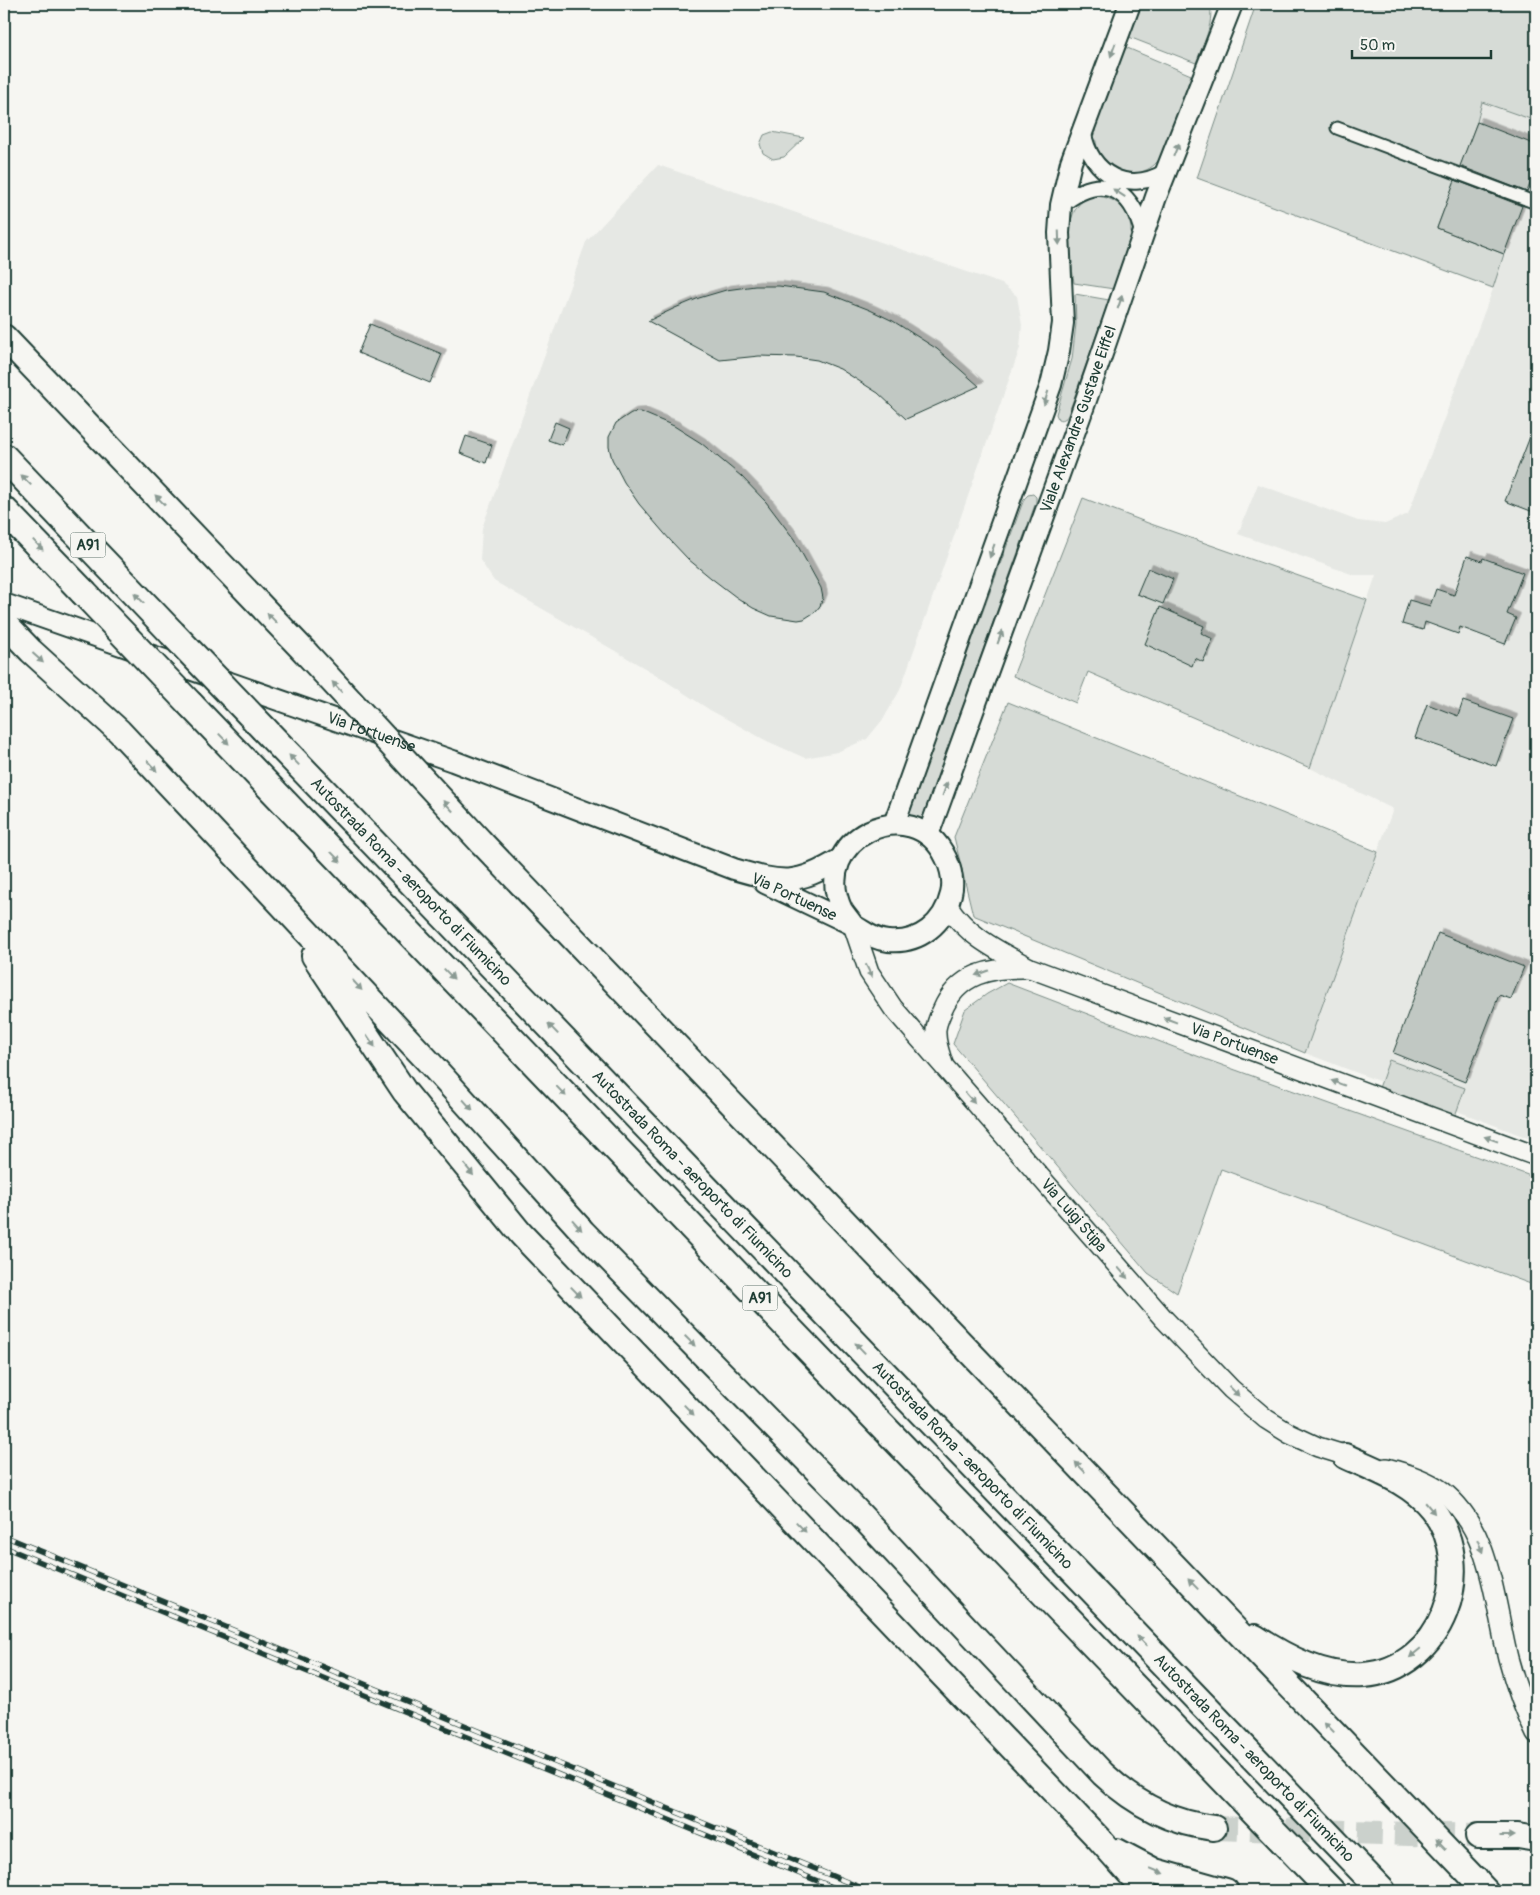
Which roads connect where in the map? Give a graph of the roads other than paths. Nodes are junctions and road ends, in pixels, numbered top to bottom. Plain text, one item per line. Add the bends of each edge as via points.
1 (1130, 4) edge
2 (1227, 9) edge
3 (1336, 128) dead end
4 (1083, 132) junction
5 (1167, 172) junction
6 (1536, 203) edge
7 (1061, 205) junction
8 (1143, 234) junction
9 (4, 333) edge
10 (4, 337) edge
11 (44, 379) junction
12 (4, 457) edge
13 (4, 510) edge
14 (4, 604) edge
15 (4, 624) edge
16 (894, 824) junction
17 (928, 835) junction
18 (840, 859) junction
19 (734, 869) junction
20 (276, 899) junction
21 (948, 906) junction
22 (853, 925) junction
23 (1030, 968) junction
24 (945, 1069) junction
25 (1536, 1156) edge
26 (1345, 1456) junction
27 (1215, 1607) junction
28 (1536, 1734) edge
29 (1214, 1828) tunnel mouth
30 (1478, 1836) tunnel mouth
31 (1099, 1839) junction
32 (1536, 1839) edge
33 (1480, 1887) edge
34 (1146, 1891) edge
35 (1226, 1891) edge
36 (1331, 1891) edge
37 (1382, 1891) edge

1 -> 4 main road
5 -> 2 main road, Viale Alexandre Gustave Eiffel
3 - 6 street
4 - 5 street via 1091,156 1100,168 1115,178 1143,181
4 - 7 main road via 1071,162
5 - 8 main road, Viale Alexandre Gustave Eiffel
8 -> 7 street via 1134,207 1113,189 1091,187
7 -> 16 main road via 1063,323 1051,385
17 -> 8 main road, Viale Alexandre Gustave Eiffel
9 - 11 highway
10 - 11 highway
27 -> 11 highway, bridge via 481,842
37 -> 12 highway, Autostrada Roma - aeroporto di Fiumicino / A91, bridge
13 -> 36 highway, A91, bridge
14 - 19 main road, Via Portuense via 453,760
15 -> 20 highway via 119,731
16 - 17 main road, Via Portuense via 912,827
16 - 18 main road, Via Portuense via 878,826 862,834
17 - 21 main road, Via Portuense via 942,850 951,867 953,887
18 - 19 main road, Via Portuense via 812,874 786,881
18 - 22 main road, Via Portuense via 836,876 837,894
19 - 22 main road, Via Portuense
20 -> 29 highway via 583,1232 853,1507 1103,1774 1125,1793 1156,1812 1181,1822
20 -> 31 highway via 405,1092 521,1234
21 - 22 main road, Via Portuense via 938,922 923,934 906,940 887,941 869,936
21 - 23 street, Via Portuense via 971,934
22 -> 24 street, Via Luigi Stipa via 864,962 876,984
23 -> 24 street via 986,971 962,984 951,996 935,1032
25 -> 23 street, Via Portuense
24 -> 26 street, Via Luigi Stipa via 1164,1319 1231,1389 1266,1419 1290,1434
26 -> 27 highway via 1403,1484 1426,1502 1440,1521 1450,1547 1454,1572 1445,1612 1433,1634 1414,1654 1396,1666 1377,1673 1344,1674 1317,1668 1279,1652
26 -> 28 street, Via Luigi Stipa via 1410,1475 1432,1485 1469,1521 1487,1564 1508,1659
33 -> 27 highway
30 -> 32 highway
31 - 34 highway
31 -> 35 highway via 1155,1871

